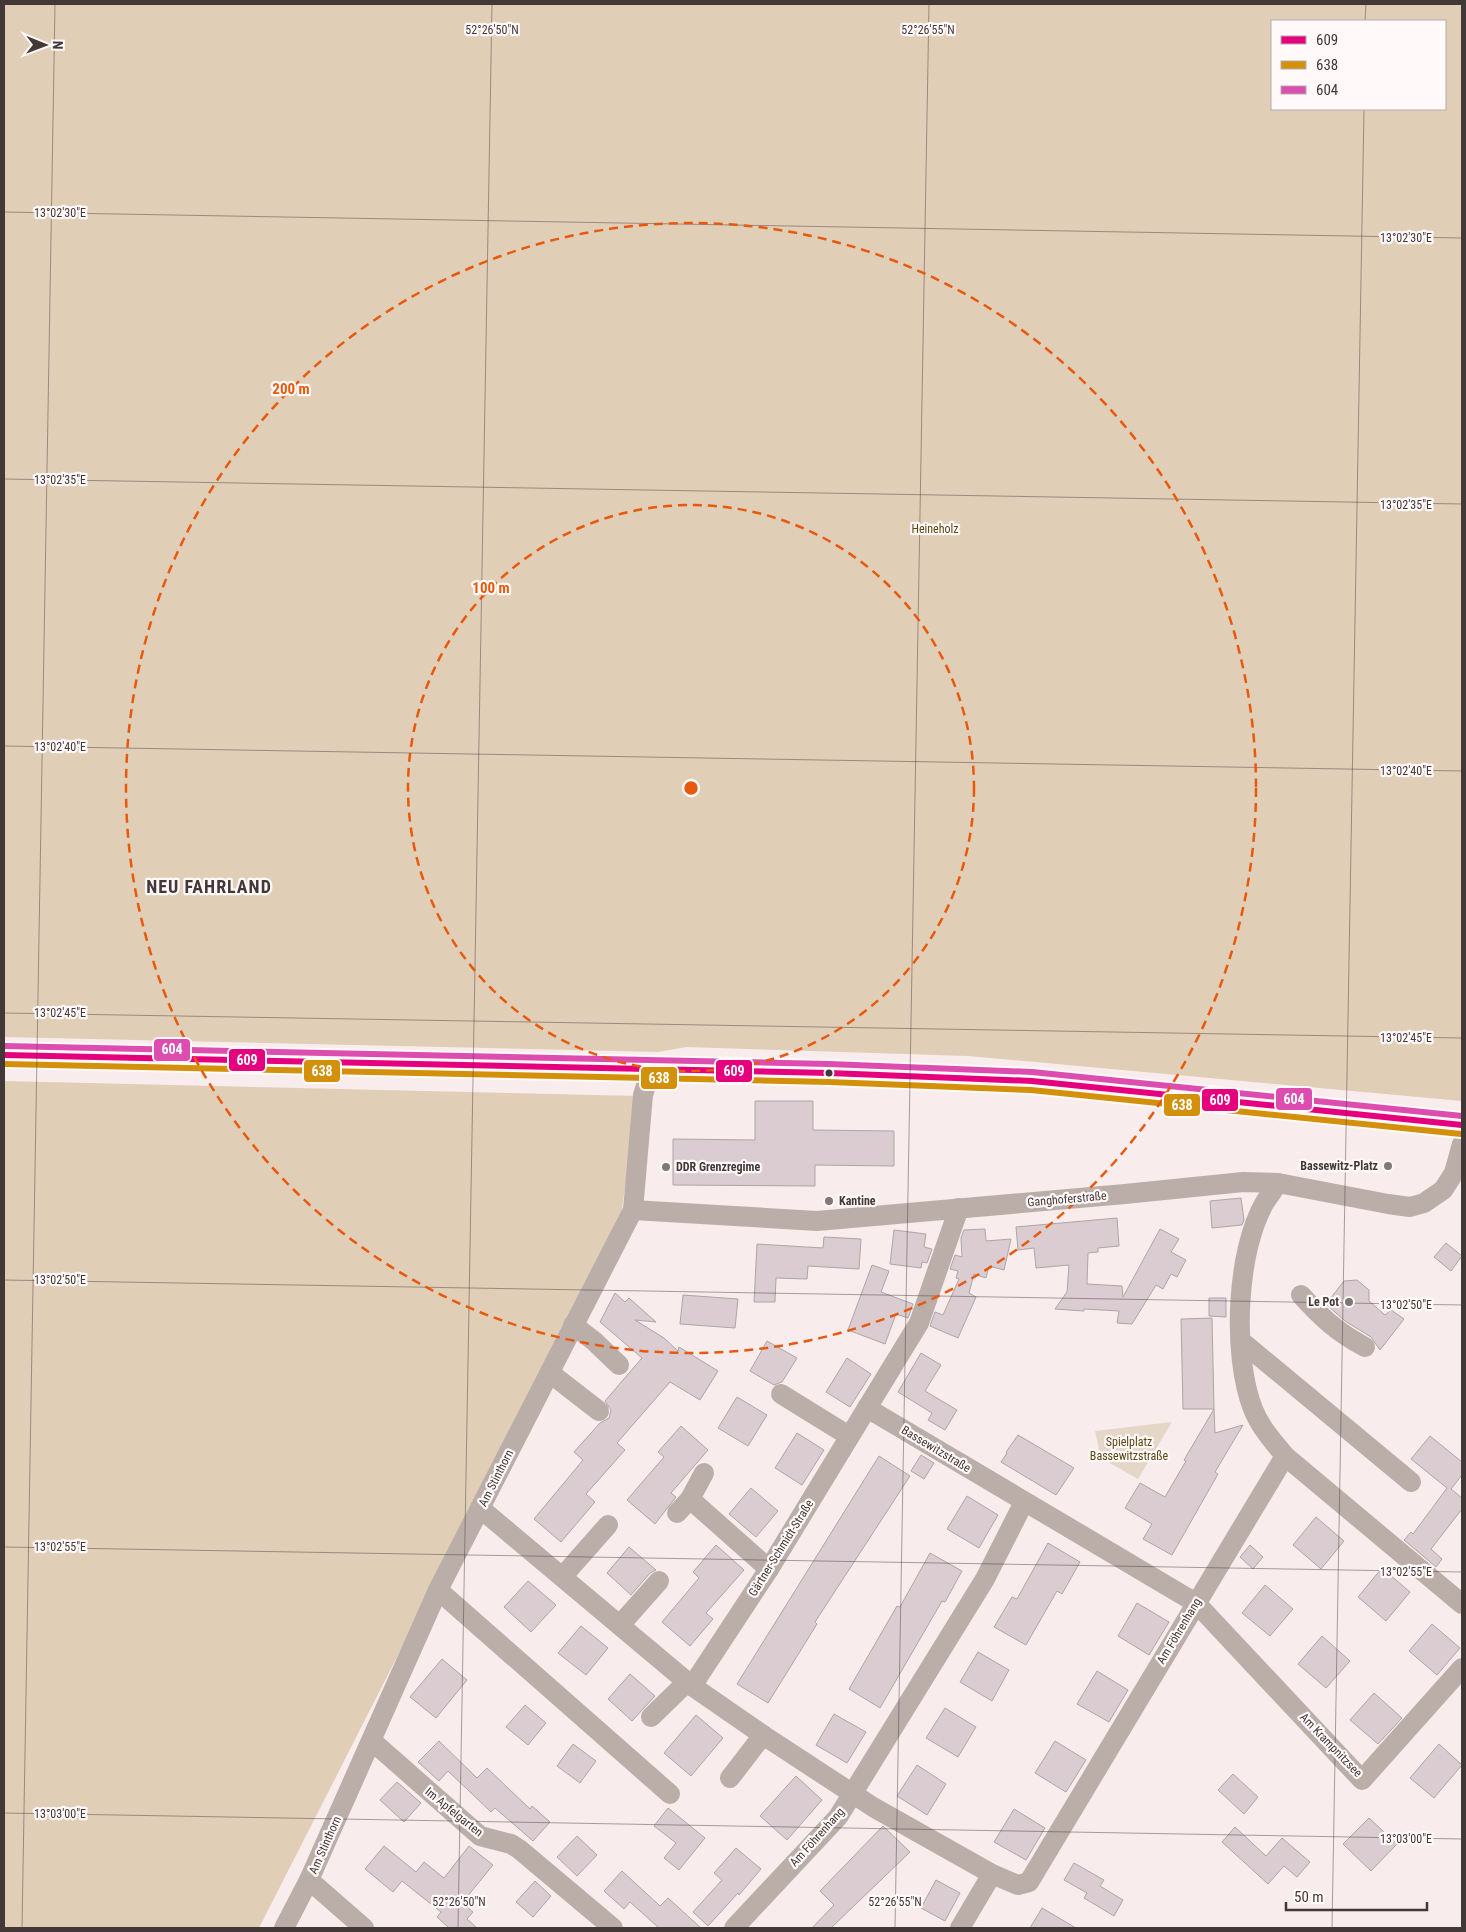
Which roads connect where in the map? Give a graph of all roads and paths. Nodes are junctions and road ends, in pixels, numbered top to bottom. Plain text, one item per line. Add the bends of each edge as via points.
1 (4, 1055) edge
2 (651, 1070) junction
3 (1462, 1125) edge
4 (1462, 1144) edge
5 (1278, 1183) junction
6 (959, 1208) junction
7 (633, 1210) junction
8 (1301, 1295) dead end
9 (573, 1325) junction
10 (1241, 1341) junction
11 (1365, 1347) dead end
12 (619, 1365) dead end
13 (550, 1373) junction
14 (780, 1394) dead end
15 (867, 1408) junction
16 (599, 1410) dead end
17 (849, 1436) junction
18 (1286, 1456) junction
19 (704, 1474) dead end
20 (1411, 1482) dead end
21 (1024, 1502) junction
22 (481, 1509) junction
23 (608, 1525) dead end
24 (769, 1569) junction
25 (562, 1576) junction
26 (659, 1581) dead end
27 (438, 1590) junction
28 (1196, 1604) junction
29 (1462, 1604) edge
30 (620, 1625) junction
31 (1462, 1668) edge
32 (689, 1684) junction
33 (651, 1717) dead end
34 (763, 1735) junction
35 (372, 1741) junction
36 (730, 1778) dead end
37 (670, 1794) dead end
38 (852, 1794) junction
39 (992, 1874) junction
40 (309, 1880) junction
41 (284, 1928) edge
42 (364, 1928) edge
43 (613, 1928) edge
44 (734, 1928) edge
45 (960, 1928) edge

1 - 2 main road
2 - 3 main road via 1032,1081
2 - 7 street, Am Stinthorn via 643,1095
4 - 5 street, Ganghoferstraße via 1454,1173 1443,1190 1424,1203 1410,1207
5 - 6 street, Ganghoferstraße via 1243,1182
5 - 10 street via 1264,1203 1248,1253 1242,1290
6 - 7 street, Ganghoferstraße via 817,1221
6 - 15 street via 919,1323
7 - 9 street, Am Stinthorn
8 - 11 street via 1319,1316
9 - 12 street
9 - 13 street, Am Stinthorn
10 - 18 street via 1241,1360 1253,1410 1265,1432
10 - 20 street
13 - 16 street
13 - 22 street, Am Stinthorn
14 - 17 street
15 - 17 street, Gärtner-Schmidt-Straße
15 - 21 street, Bassewitzstraße
17 - 24 street, Gärtner-Schmidt-Straße
18 - 28 street, Am Föhrenhang
18 - 29 street
19 - 24 street via 684,1506
21 - 28 street, Bassewitzstraße
21 - 38 street, Am Föhrenhang via 985,1579
22 - 25 street
22 - 27 street, Am Stinthorn
23 - 25 street
24 - 32 street, Gärtner-Schmidt-Straße
25 - 30 street
26 - 30 street
27 - 35 street, Am Stinthorn
27 - 37 street
28 - 31 street, Am Krampnitzsee via 1362,1780
28 - 39 street, Am Föhrenhang via 1029,1882 1018,1885
30 - 32 street
32 - 33 street, Gärtner-Schmidt-Straße
32 - 34 street
34 - 36 street
34 - 38 street
35 - 40 street, Am Stinthorn
35 - 43 street, Im Apfelgarten via 480,1836 519,1849
38 - 39 street, Am Föhrenhang
38 - 44 street, Am Föhrenhang via 838,1817
39 - 45 street
40 - 41 street, Am Stinthorn
40 - 42 street, Am Stinthorn

